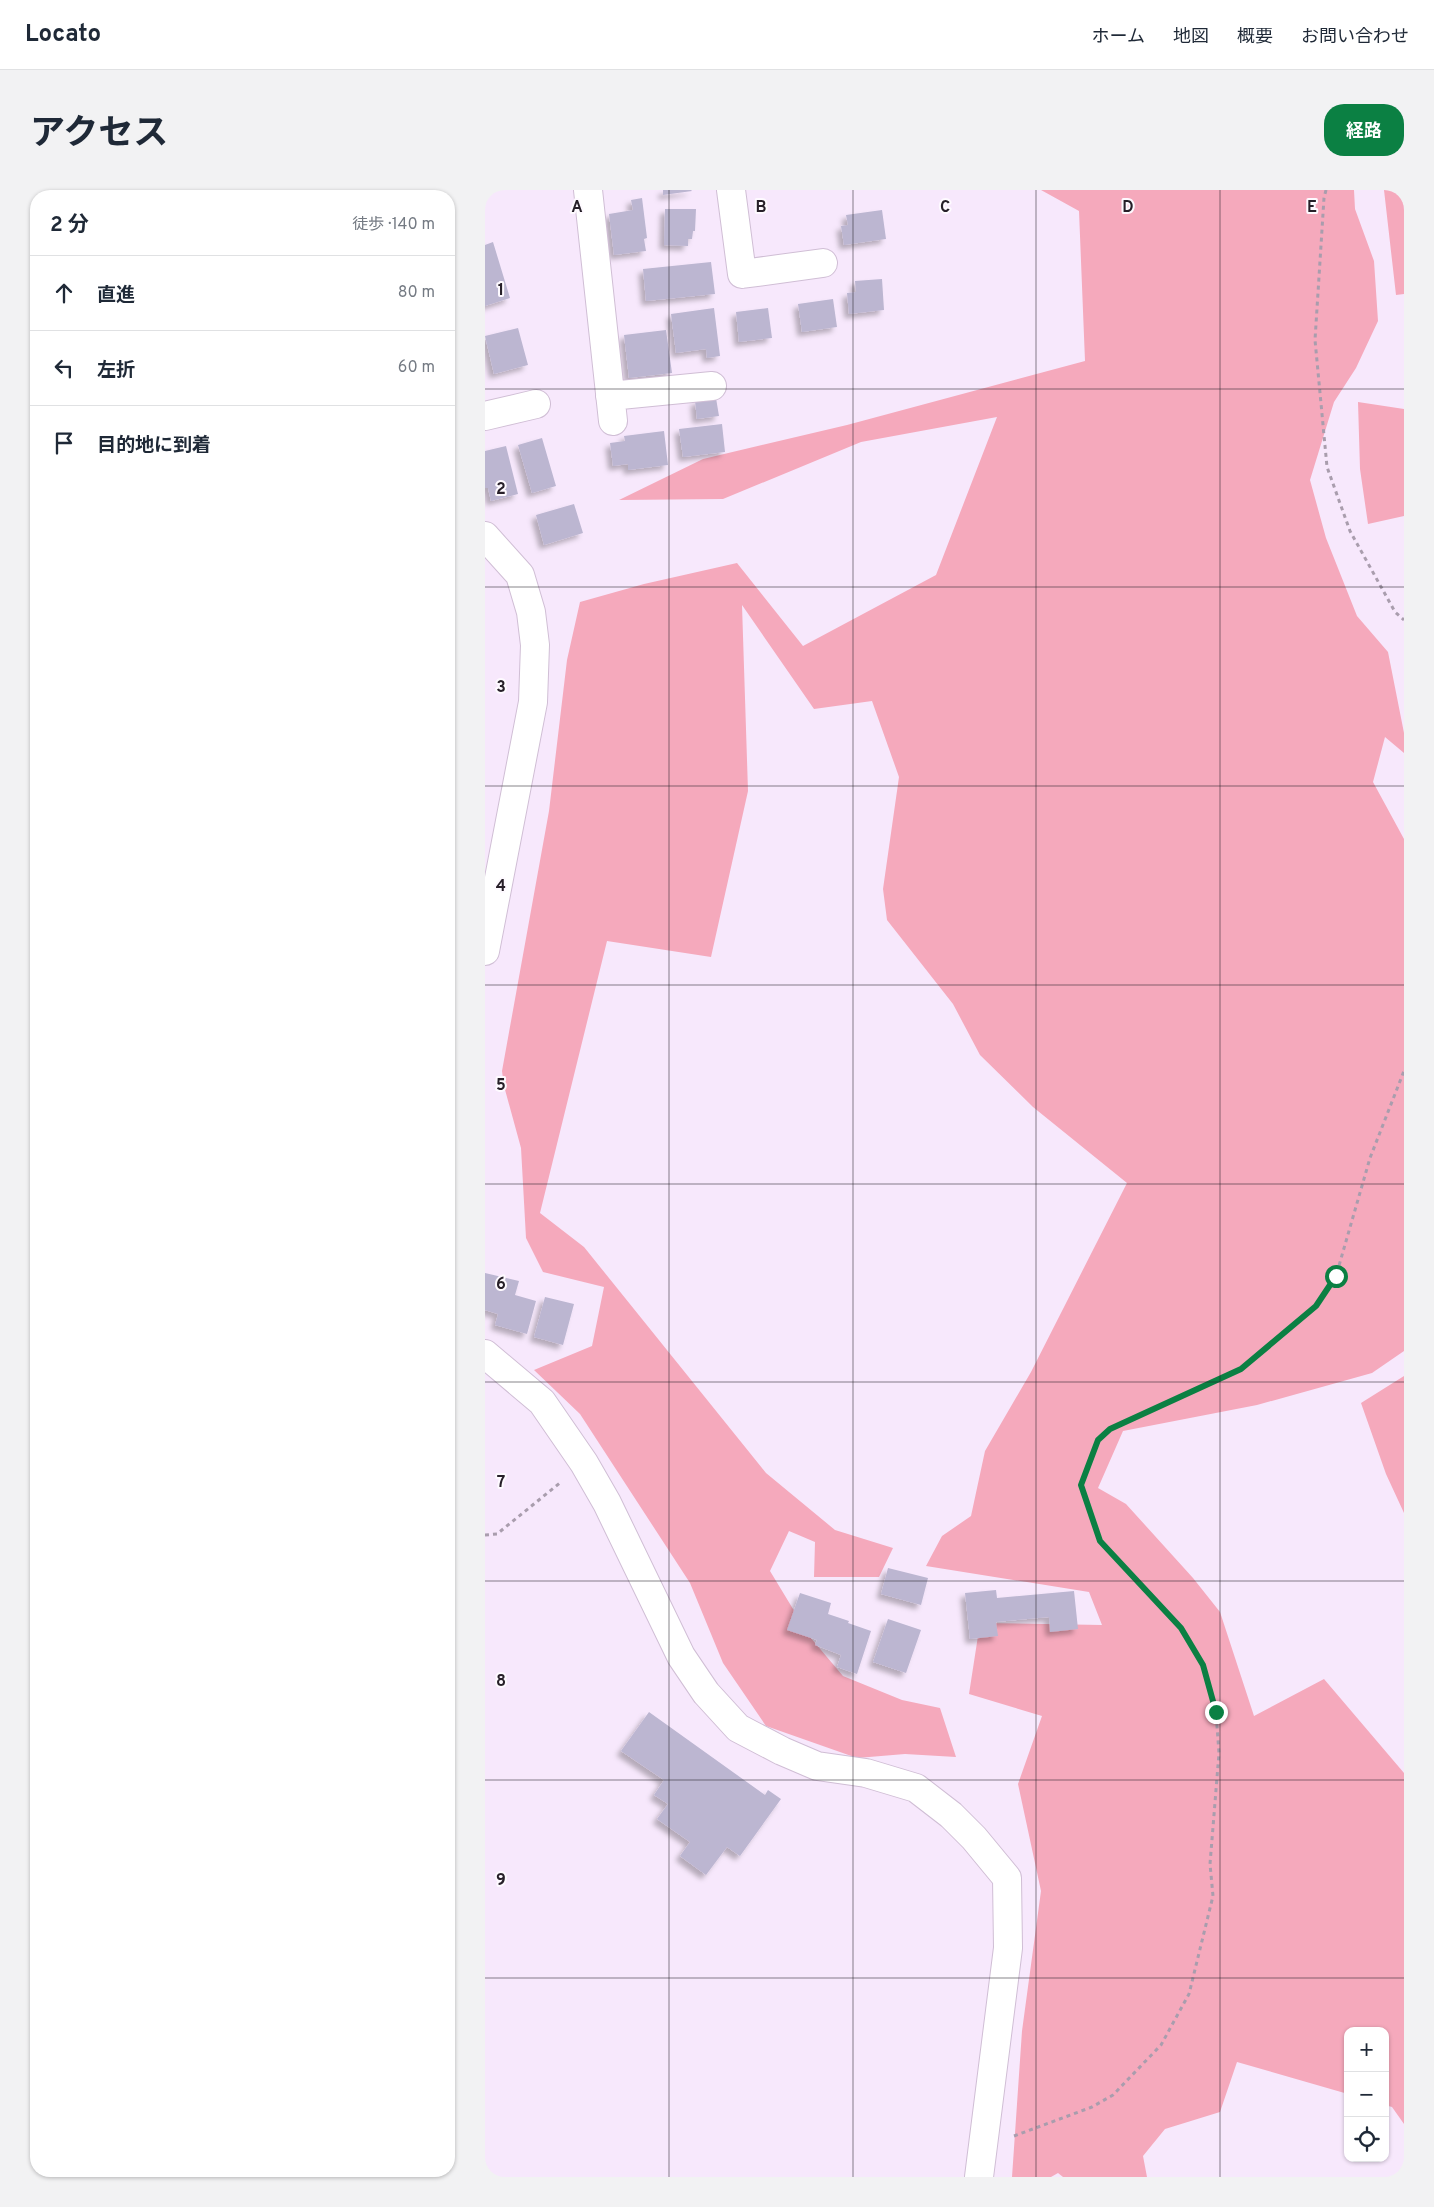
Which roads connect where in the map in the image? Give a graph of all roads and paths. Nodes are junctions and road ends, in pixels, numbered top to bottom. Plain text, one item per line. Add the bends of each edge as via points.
1 (588, 190) edge
2 (731, 190) edge
3 (1326, 190) edge
4 (823, 263) dead end
5 (712, 386) dead end
6 (536, 404) dead end
7 (485, 416) edge
8 (485, 536) edge
9 (1404, 620) edge
10 (485, 951) edge
11 (1404, 1071) edge
12 (485, 1354) edge
13 (585, 1463) junction
14 (485, 1535) edge
15 (983, 2147) junction
16 (979, 2177) edge

1 - 5 street via 611,408
2 - 4 street via 742,274
3 - 9 path via 1315,340 1327,467 1350,531 1395,612
6 - 7 street
8 - 10 street via 520,575 531,612 535,645 533,702
11 - 15 path via 1370,1158 1336,1276 1316,1306 1241,1369 1110,1429 1098,1440 1081,1485 1100,1541 1181,1628 1203,1665 1216,1712 1219,1753 1210,1864 1213,1896 1189,1994 1161,2045 1113,2095
12 - 13 street via 542,1402
13 - 14 path via 497,1534
13 - 15 street via 681,1656 706,1693 739,1728 782,1752 817,1766 866,1773 916,1788 951,1815 1007,1878 1008,1948
15 - 16 street

